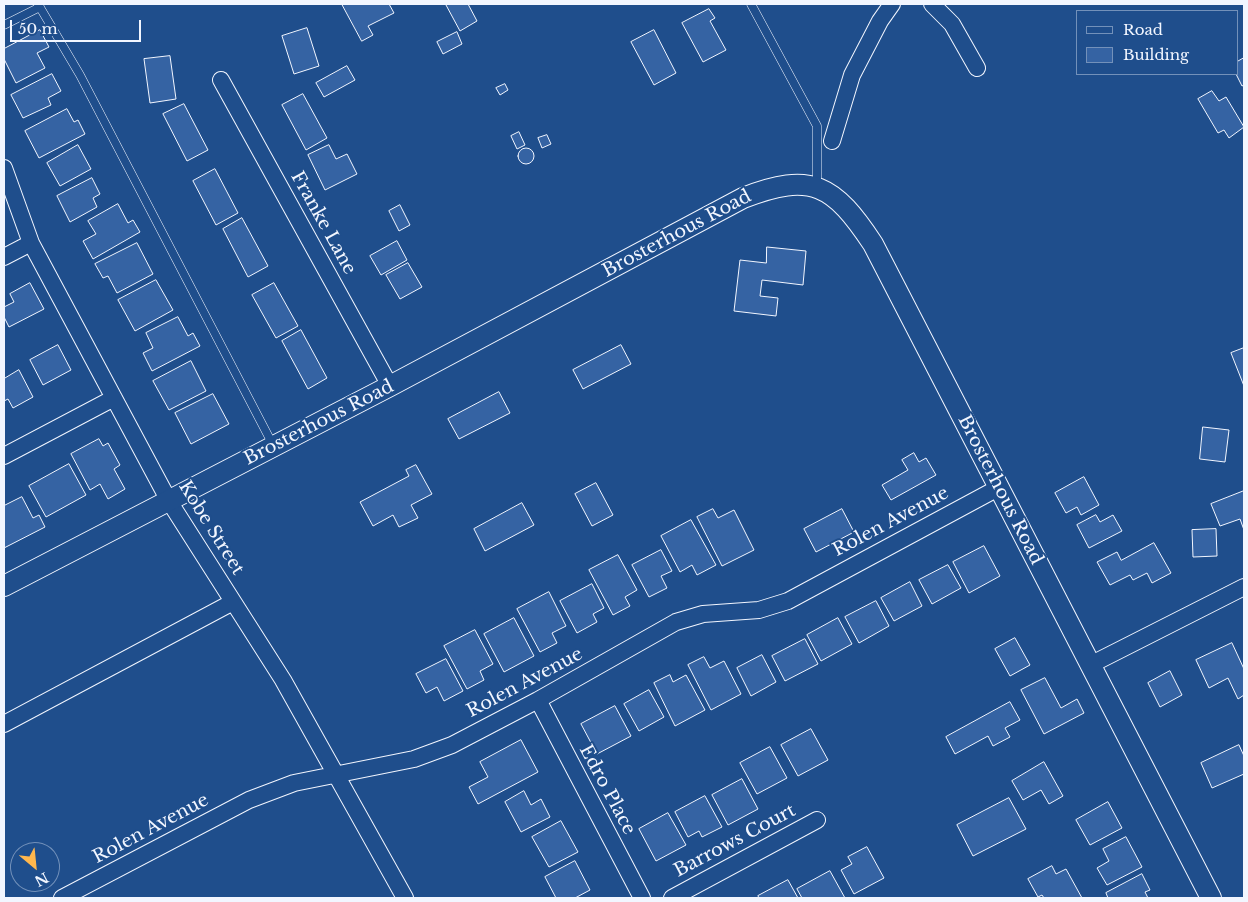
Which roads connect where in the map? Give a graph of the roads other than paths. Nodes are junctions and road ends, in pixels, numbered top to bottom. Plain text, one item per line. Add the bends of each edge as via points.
1 (751, 4) edge
2 (892, 4) edge
3 (932, 4) edge
4 (39, 5) edge
5 (4, 25) edge
6 (977, 68) dead end
7 (221, 80) dead end
8 (832, 141) dead end
9 (4, 168) edge
10 (817, 187) junction
11 (31, 243) junction
12 (4, 257) edge
13 (390, 386) junction
14 (114, 398) junction
15 (274, 446) junction
16 (4, 456) edge
17 (998, 488) junction
18 (169, 501) junction
19 (4, 586) edge
20 (1244, 587) edge
21 (233, 602) junction
22 (1090, 665) junction
23 (538, 700) junction
24 (4, 724) edge
25 (336, 774) junction
26 (817, 820) dead end
27 (62, 898) edge
28 (406, 898) edge
29 (642, 898) edge
30 (672, 898) edge
31 (1211, 898) edge

1 - 10 lane via 817,126
2 - 8 street via 852,75
3 - 6 street via 952,24
4 - 5 lane
4 - 15 lane via 80,75
7 - 13 street, Franke Lane
9 - 11 street, Kobe Street
10 - 13 street, Brosterhous Road via 792,184 743,198
10 - 17 street, Brosterhous Road via 839,200 857,219 873,244
11 - 12 street
11 - 14 street, Kobe Street
13 - 15 street, Brosterhous Road
14 - 16 street
14 - 18 street, Kobe Street
15 - 18 street, Brosterhous Road
17 - 22 street, Brosterhous Road
17 - 23 street, Rolen Avenue via 788,600 758,610 703,614 676,622
18 - 19 street, Brosterhous Road
18 - 21 street, Kobe Street
20 - 22 street
21 - 24 street
21 - 25 street, Kobe Street via 283,680
22 - 31 street, Brosterhous Road
23 - 25 street, Rolen Avenue via 452,745 414,759
23 - 29 street, Edro Place
25 - 27 street, Rolen Avenue via 294,783 249,800
25 - 28 street, Kobe Street
26 - 30 street, Barrows Court

